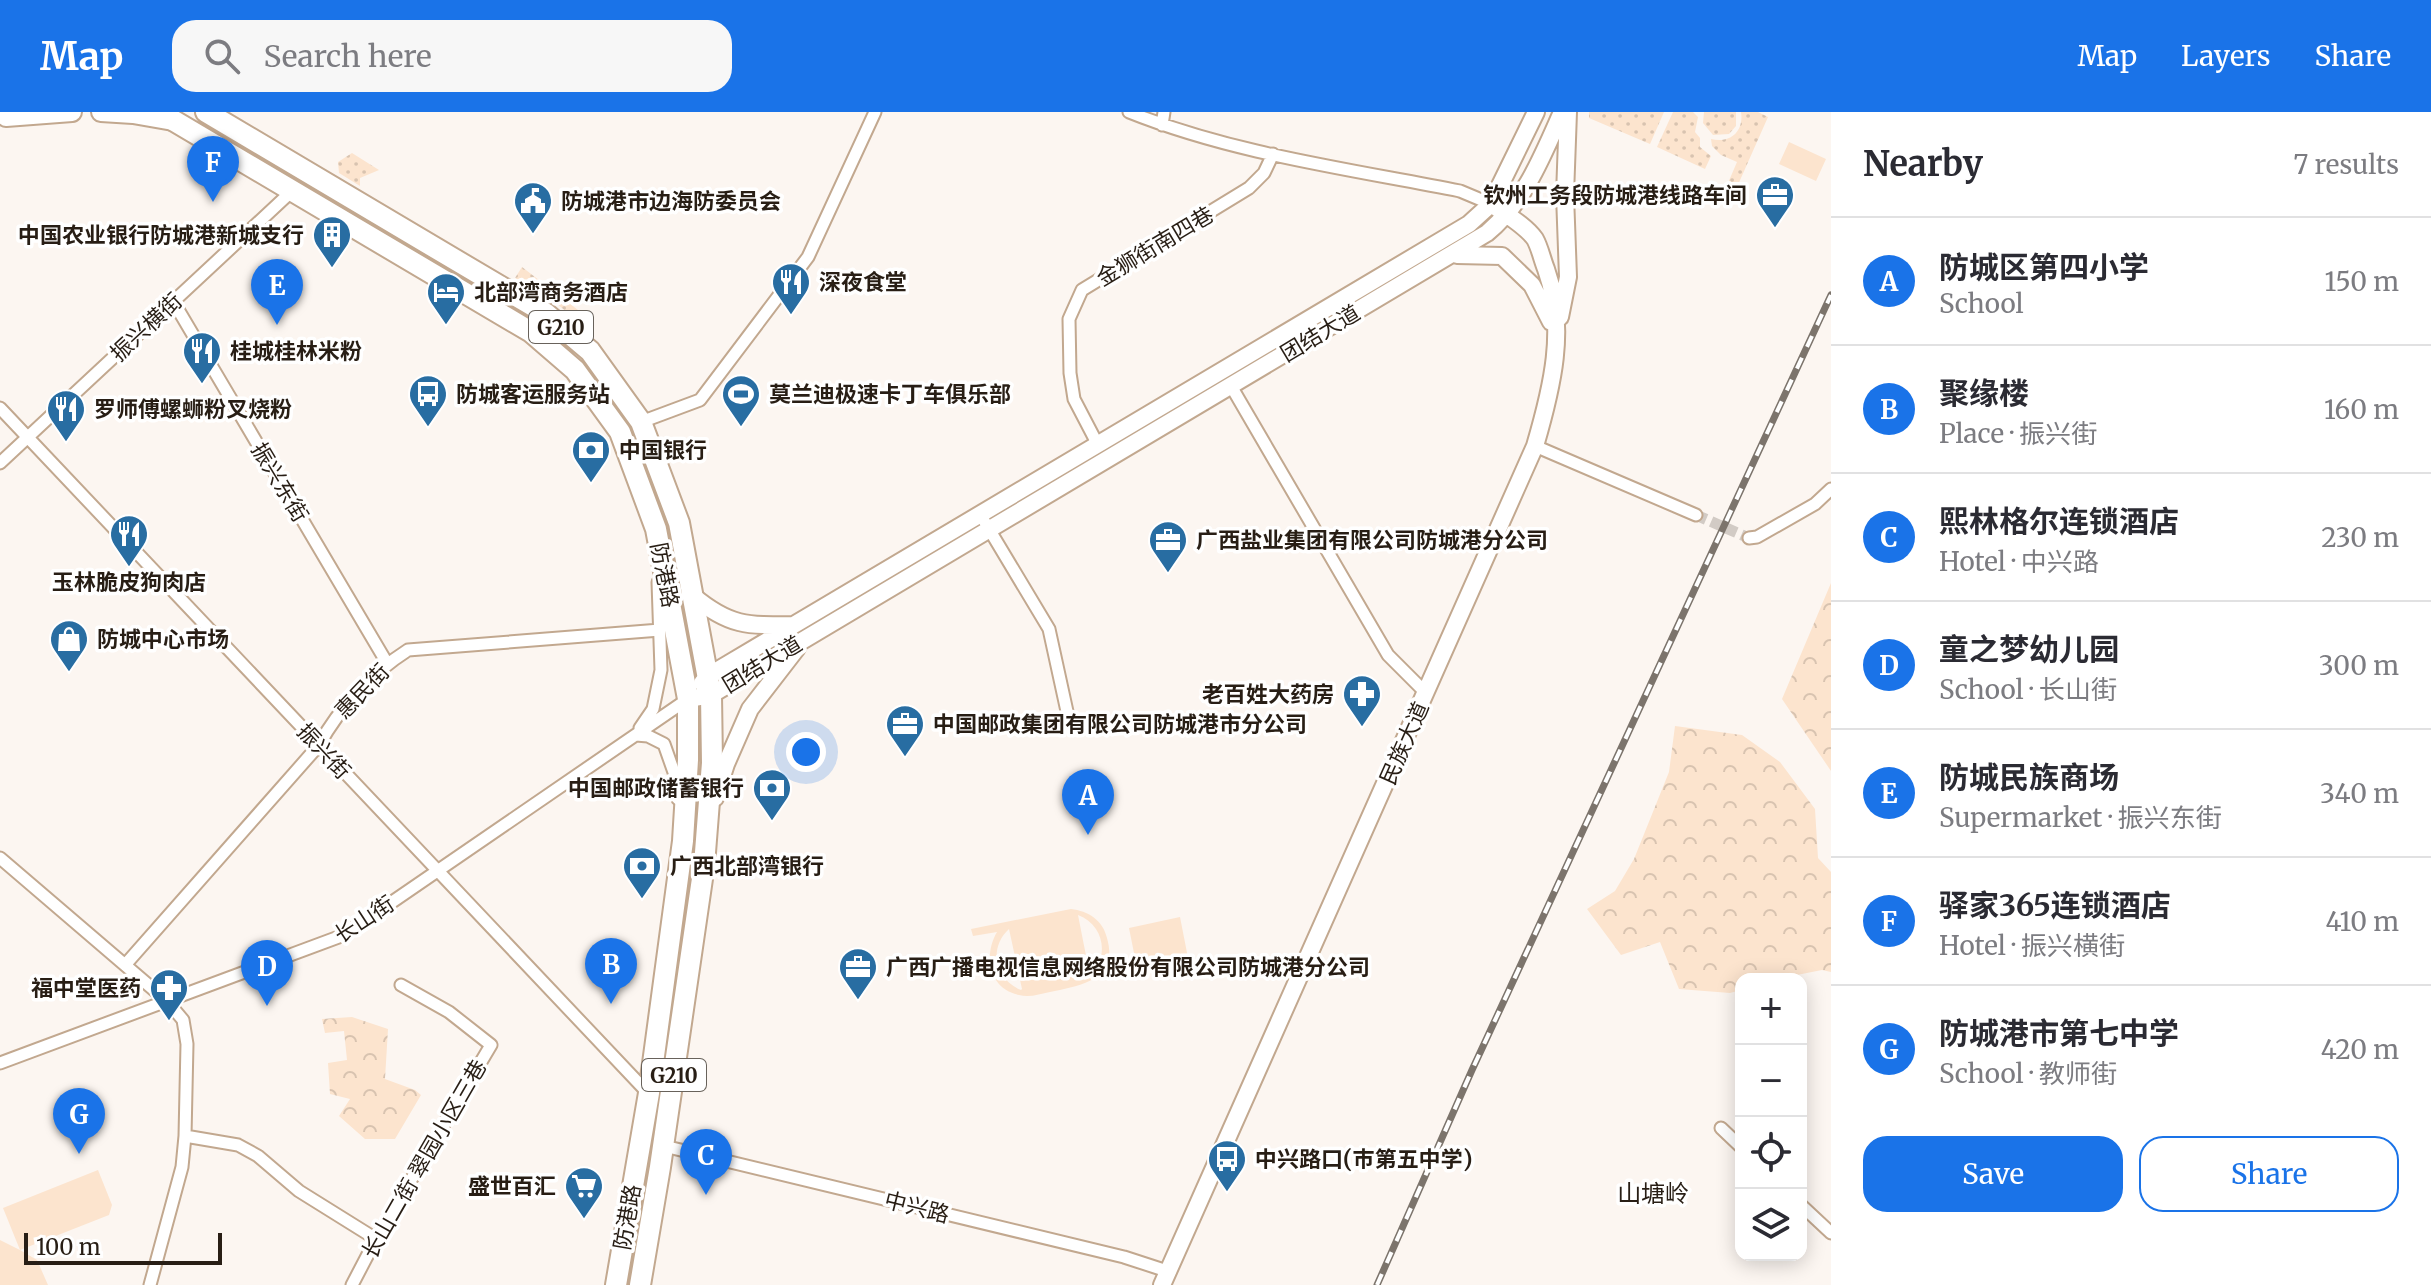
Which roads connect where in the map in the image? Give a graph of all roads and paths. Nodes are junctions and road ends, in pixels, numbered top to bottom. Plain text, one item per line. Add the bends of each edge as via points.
1 (72, 112) edge
2 (101, 112) edge
3 (206, 112) edge
4 (875, 112) edge
5 (1129, 112) edge
6 (1164, 112) edge
7 (1536, 112) edge
8 (1565, 112) edge
9 (7, 116) edge
10 (168, 117) edge
11 (1162, 125) junction
12 (1273, 154) junction
13 (292, 191) junction
14 (1491, 204) junction
15 (1508, 216) junction
16 (1451, 255) junction
17 (173, 301) junction
18 (1557, 334) junction
19 (1231, 386) junction
20 (0, 408) edge
21 (641, 422) junction
22 (27, 437) junction
23 (1098, 445) junction
24 (1535, 446) junction
25 (0, 463) edge
26 (1831, 489) edge
27 (980, 514) junction
28 (1696, 515) tunnel mouth
29 (656, 529) junction
30 (990, 529) junction
31 (1749, 538) dead end
32 (693, 596) junction
33 (794, 625) junction
34 (660, 630) junction
35 (804, 640) junction
36 (387, 663) junction
37 (710, 685) junction
38 (1426, 693) junction
39 (688, 699) junction
40 (1068, 716) dead end
41 (635, 735) junction
42 (319, 745) junction
43 (708, 819) junction
44 (683, 841) junction
45 (0, 858) edge
46 (438, 870) junction
47 (125, 965) junction
48 (401, 985) dead end
49 (167, 1001) junction
50 (0, 1063) edge
51 (649, 1093) junction
52 (1721, 1128) dead end
53 (185, 1136) junction
54 (1735, 1141) edge
55 (664, 1146) junction
56 (1807, 1211) edge
57 (1831, 1233) edge
58 (376, 1239) junction
59 (1166, 1278) edge
60 (150, 1285) edge
61 (352, 1285) edge
62 (616, 1285) edge
63 (640, 1285) edge

1 - 9 main road
2 - 10 main road
3 - 21 highway, 防港路 / G210 via 545,313 590,351
4 - 21 street via 802,266 700,400
5 - 11 street
6 - 11 street
7 - 14 main road, 团结大道
8 - 15 main road, 团结大道
8 - 18 main road via 1568,277
10 - 13 highway, 防港路 / G210
11 - 12 street
12 - 14 street via 1460,191
12 - 23 street, 金狮街南四巷 via 1249,188 1082,290 1069,319 1070,373 1074,399
13 - 17 street, 振兴横街
13 - 29 highway, 防港路 / G210 via 531,332 575,370 620,432
14 - 15 main road, 民族大道
14 - 23 main road, 团结大道 via 1469,224
15 - 16 main road, 团结大道
15 - 18 main road, 民族大道 via 1536,241 1550,283
16 - 18 main road via 1502,256 1532,285
16 - 19 main road, 团结大道
17 - 22 street, 振兴横街
17 - 36 street, 振兴东街
18 - 24 main road, 民族大道
19 - 30 main road, 团结大道
19 - 38 street via 1388,655
20 - 22 street, 振兴街
21 - 32 highway, 防港路 / G210 via 679,523
22 - 25 street, 振兴横街
22 - 42 street, 振兴街
23 - 27 main road, 团结大道
24 - 28 street
24 - 38 main road, 民族大道
26 - 31 street via 1815,504
27 - 30 street
27 - 33 main road, 团结大道
29 - 34 street
29 - 39 highway, 防港路 / G210
30 - 35 main road, 团结大道
30 - 40 street via 1049,629
32 - 33 main road via 733,622
32 - 37 highway, 防港路 / G210
33 - 37 main road, 团结大道
34 - 36 street, 惠民街 via 408,650
34 - 41 street via 661,670 653,709
35 - 37 main road, 团结大道
35 - 43 main road via 750,709
36 - 42 street, 惠民街 via 331,723
37 - 39 main road, 团结大道
37 - 43 highway, 防港路 / G210
38 - 59 main road, 民族大道
39 - 41 street, 长山街
39 - 44 highway, 防港路 / G210
41 - 44 street via 664,744 676,778
41 - 46 street, 长山街
42 - 46 street, 振兴街
42 - 47 street, 惠民街
43 - 55 highway, 防港路 / G210
44 - 51 highway, 防港路 / G210
45 - 47 street
46 - 49 street, 长山街 via 344,935
46 - 51 street, 振兴街
47 - 49 street
48 - 58 street, 长山二街 翠园小区三巷 via 449,1012 491,1045
49 - 50 street, 长山街
49 - 53 street via 183,1020 187,1044
51 - 62 highway, 防港路 / G210
52 - 54 street
53 - 58 street via 238,1145
53 - 60 street via 182,1167
55 - 59 street, 中兴路 via 1124,1257
55 - 63 highway, 防港路 / G210
56 - 57 street
58 - 61 street, 长山二街 翠园小区三巷

